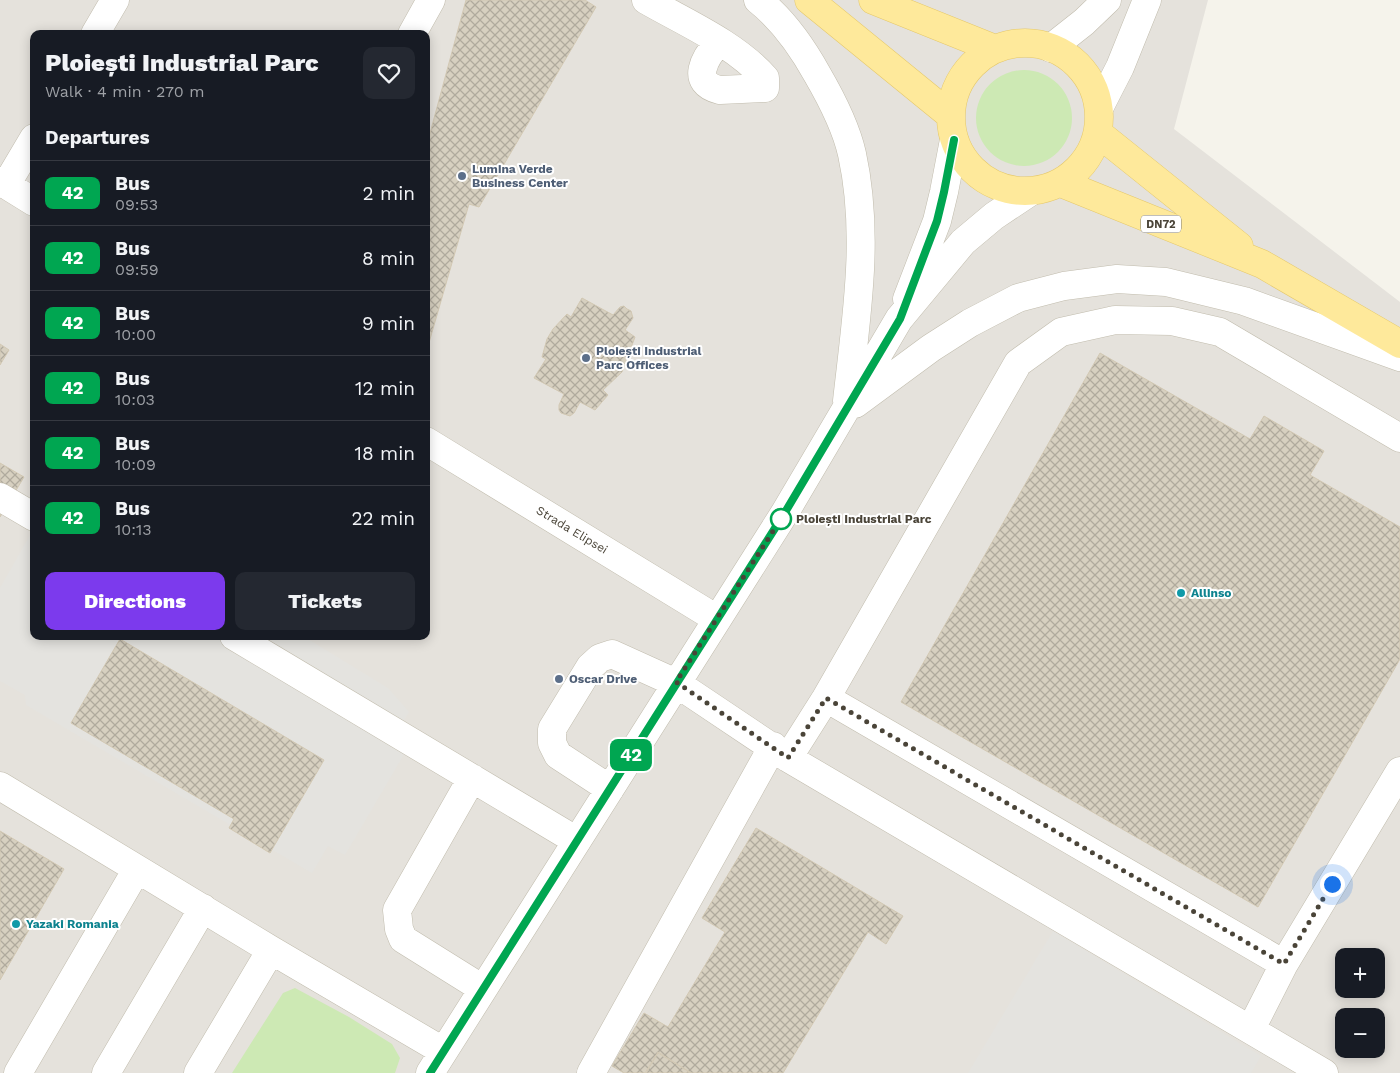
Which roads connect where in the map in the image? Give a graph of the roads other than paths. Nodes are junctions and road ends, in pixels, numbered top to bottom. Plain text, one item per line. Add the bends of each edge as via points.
1 (115, 0) edge
2 (431, 0) edge
3 (646, 0) edge
4 (758, 0) edge
5 (810, 0) edge
6 (873, 0) edge
7 (1107, 0) edge
8 (1147, 0) edge
9 (97, 30) edge
10 (414, 30) edge
11 (719, 42) dead end
12 (1051, 48) junction
13 (995, 49) junction
14 (1099, 121) junction
15 (952, 127) junction
16 (30, 144) edge
17 (3, 183) edge
18 (1061, 183) junction
19 (1030, 192) junction
20 (30, 200) edge
21 (1262, 264) junction
22 (900, 319) junction
23 (1400, 344) edge
24 (1400, 358) edge
25 (846, 411) junction
26 (1400, 438) edge
27 (430, 443) edge
28 (0, 497) edge
29 (30, 515) edge
30 (717, 619) junction
31 (241, 640) edge
32 (676, 682) junction
33 (826, 698) junction
34 (780, 752) junction
35 (1400, 771) edge
36 (472, 778) junction
37 (0, 786) edge
38 (610, 789) junction
39 (577, 840) junction
40 (137, 869) junction
41 (203, 908) junction
42 (271, 950) junction
43 (1284, 964) junction
44 (483, 989) junction
45 (1251, 1029) junction
46 (437, 1062) edge
47 (18, 1073) edge
48 (106, 1073) edge
49 (198, 1073) edge
50 (590, 1073) edge
51 (1324, 1073) edge

1 - 9 street
2 - 10 street
3 - 11 street
4 - 25 street via 806,54 832,100 851,153 860,209 860,277
5 - 15 main road
6 - 13 main road
7 - 12 street
8 - 14 street
12 - 13 main road via 1033,43
12 - 14 main road via 1069,57 1084,71 1094,89
13 - 15 main road via 964,75 954,94
14 - 18 main road via 1091,153 1078,170
14 - 21 main road, DN72
15 - 19 main road via 965,162 983,179 1005,190
15 - 22 street via 937,221
16 - 17 street
17 - 20 street
18 - 19 main road
18 - 21 main road, DN72
19 - 22 street via 963,242
21 - 23 main road, DN72
22 - 25 street
24 - 25 street via 1244,301 1166,282 1117,279 1064,286 1018,298 970,323
25 - 30 street
26 - 33 street via 1220,332 1172,321 1116,320 1061,332 1018,363
27 - 30 street, Strada Elipsei
28 - 29 street
30 - 32 street
31 - 36 street
32 - 34 street
32 - 38 street
32 - 38 street via 612,654 600,658 590,667 552,729 552,743 558,755
33 - 34 street
33 - 43 street
34 - 45 street
34 - 50 street
35 - 43 street
36 - 39 street
36 - 44 street via 397,910 403,939
37 - 40 street
38 - 39 street
39 - 44 street
40 - 41 street
40 - 47 street
41 - 42 street
41 - 48 street
42 - 46 street
42 - 49 street
43 - 45 street
44 - 46 street
45 - 51 street

